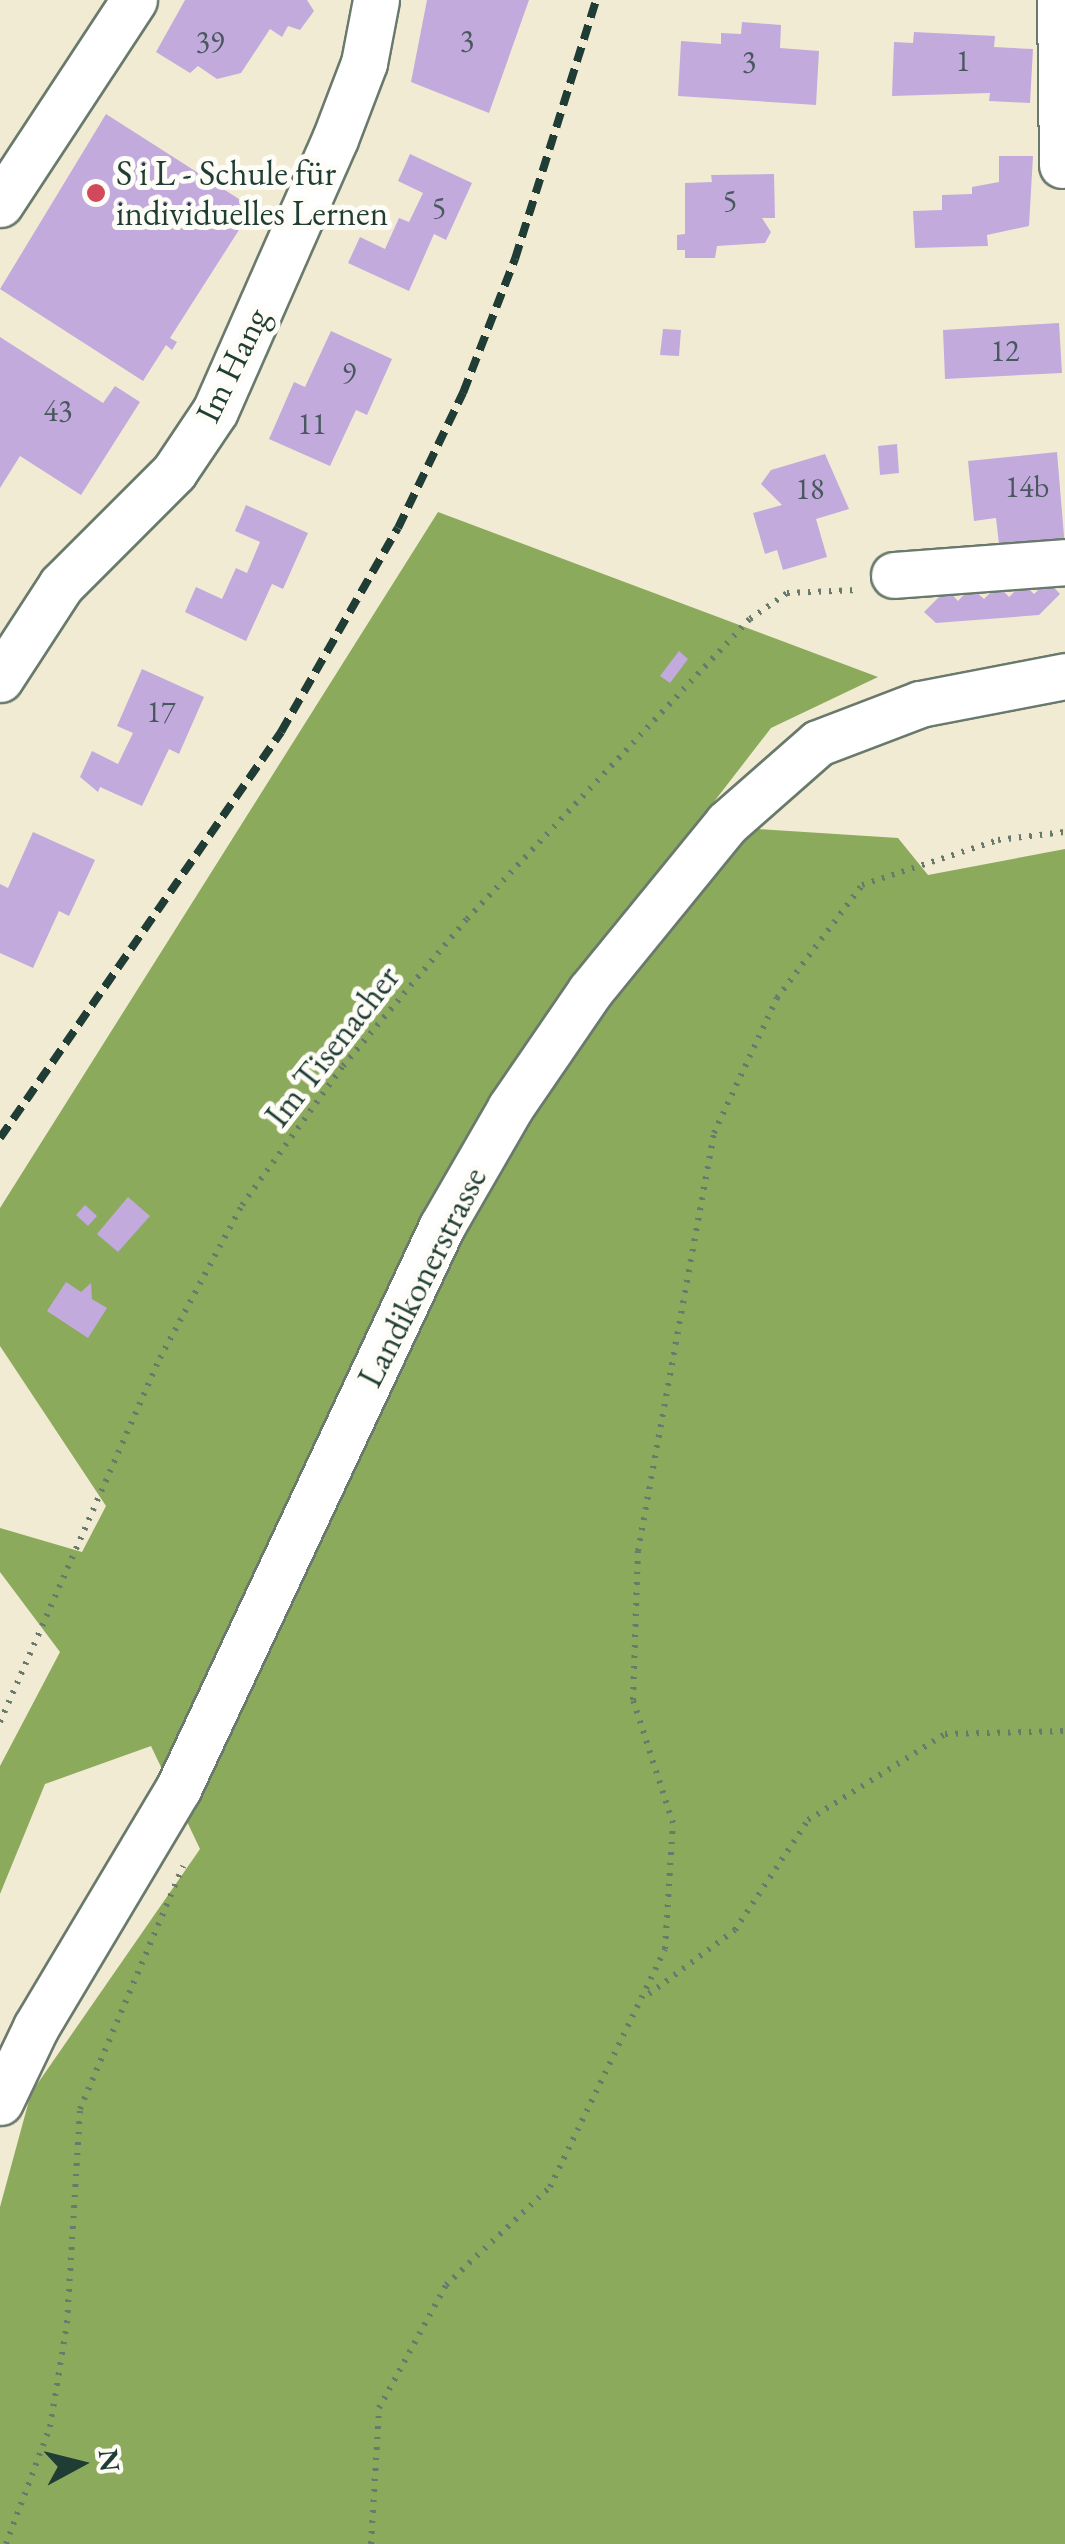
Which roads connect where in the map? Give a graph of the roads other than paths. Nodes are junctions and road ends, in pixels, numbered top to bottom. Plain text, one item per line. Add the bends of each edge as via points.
1 (134, 0) edge
2 (376, 0) edge
3 (1062, 1) edge
4 (1062, 164) dead end
5 (0, 204) edge
6 (1065, 562) edge
7 (894, 575) road end
8 (1065, 676) edge
9 (0, 679) edge
10 (0, 2102) edge

1 - 5 street
2 - 9 street, Im Hang via 364,64 335,139 215,411 174,472 62,585
3 - 4 street
6 - 7 street
8 - 10 street, Landikonerstrasse via 920,704 818,743 727,824 590,991 510,1108 442,1226 178,1789 36,2027

